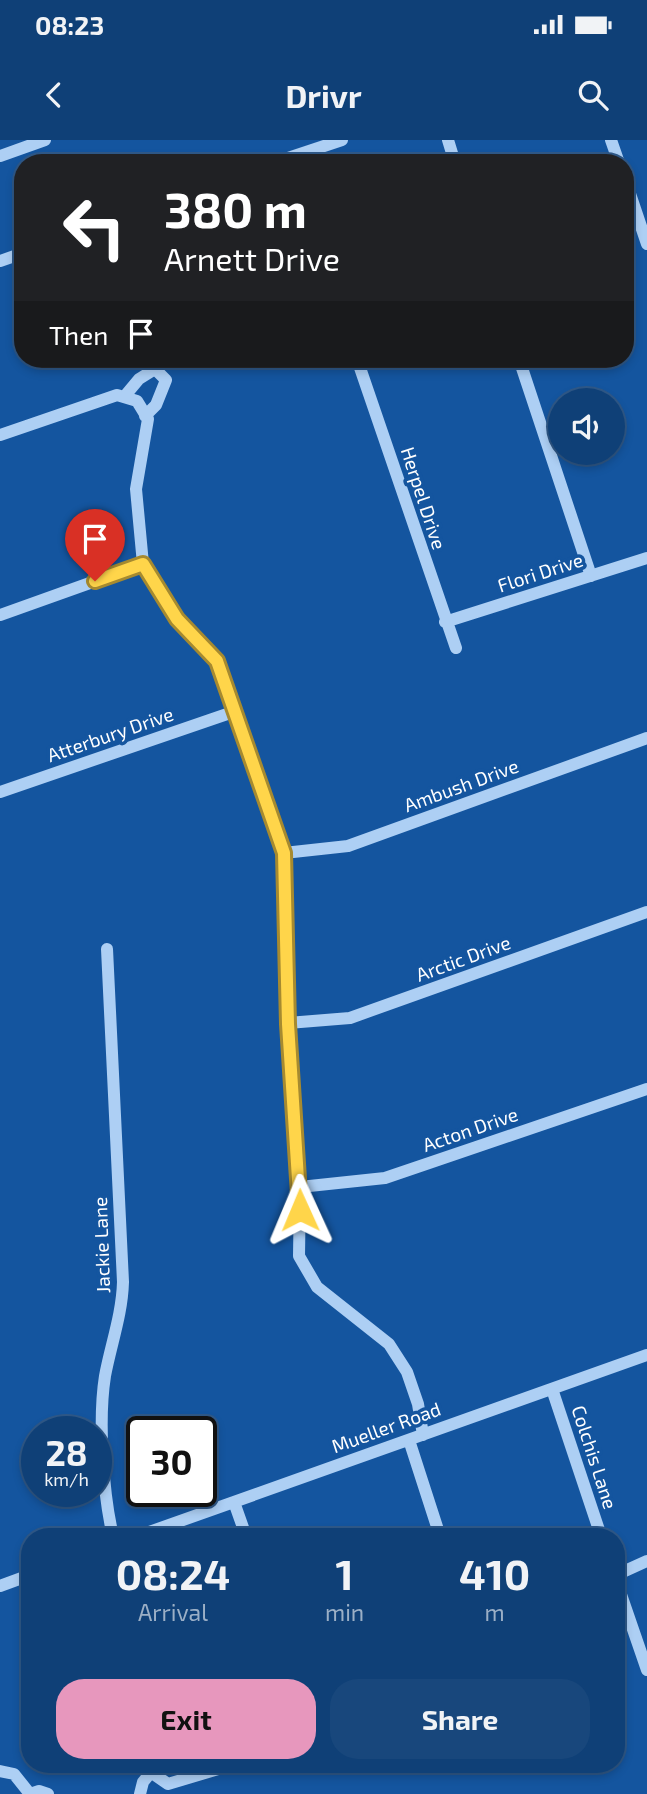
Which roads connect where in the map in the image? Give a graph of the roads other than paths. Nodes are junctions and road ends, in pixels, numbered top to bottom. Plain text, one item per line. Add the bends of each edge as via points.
1 (45, 140) edge
2 (342, 140) edge
3 (306, 154) edge
4 (0, 156) edge
5 (634, 206) edge
6 (647, 244) edge
7 (360, 368) edge
8 (522, 368) edge
9 (124, 397) junction
10 (145, 416) junction
11 (0, 435) edge
12 (647, 558) edge
13 (143, 564) junction
14 (591, 576) junction
15 (0, 615) edge
16 (445, 622) junction
17 (456, 648) dead end
18 (233, 712) junction
19 (647, 738) edge
20 (0, 792) edge
21 (284, 853) junction
22 (647, 912) edge
23 (107, 949) dead end
24 (288, 1024) junction
25 (647, 1089) edge
26 (300, 1187) junction
27 (647, 1355) edge
28 (552, 1389) junction
29 (423, 1434) junction
30 (409, 1440) junction
31 (234, 1502) junction
32 (111, 1528) edge
33 (161, 1528) edge
34 (243, 1528) edge
35 (437, 1528) edge
36 (598, 1528) edge
37 (647, 1561) edge
38 (625, 1571) edge
39 (21, 1578) edge
40 (0, 1586) edge
41 (625, 1606) edge
42 (647, 1670) edge
43 (0, 1771) edge
44 (153, 1773) edge
45 (155, 1773) edge
46 (213, 1773) edge
47 (175, 1789) edge
48 (48, 1794) edge
49 (140, 1794) edge

1 - 4 street
2 - 3 street
5 - 6 street
7 - 16 street, Herpel Drive
8 - 14 street
9 - 10 street via 137,401
9 - 10 street via 149,371 161,373 166,380 164,391
9 - 11 street via 117,395
10 - 13 street via 136,489
12 - 14 street, Flori Drive
13 - 15 street
13 - 18 street via 177,619 217,661
14 - 16 street, Flori Drive
16 - 17 street, Herpel Drive
18 - 20 street, Atterbury Drive
18 - 21 street
19 - 21 street, Ambush Drive via 348,846
21 - 24 street
22 - 24 street, Arctic Drive via 350,1018
23 - 32 street, Jackie Lane via 123,1282 102,1409
24 - 26 street
25 - 26 street, Acton Drive via 385,1178
26 - 29 street via 299,1256 317,1287 388,1344 407,1372
27 - 28 street, Mueller Road
28 - 29 street, Mueller Road
28 - 36 street, Colchis Lane
29 - 30 street, Mueller Road
30 - 31 street, Mueller Road
30 - 35 street
31 - 33 street, Mueller Road
31 - 34 street
37 - 38 street
39 - 40 street
41 - 42 street
43 - 48 street via 14,1774 30,1794
44 - 49 street via 143,1782
45 - 47 street
46 - 47 street

